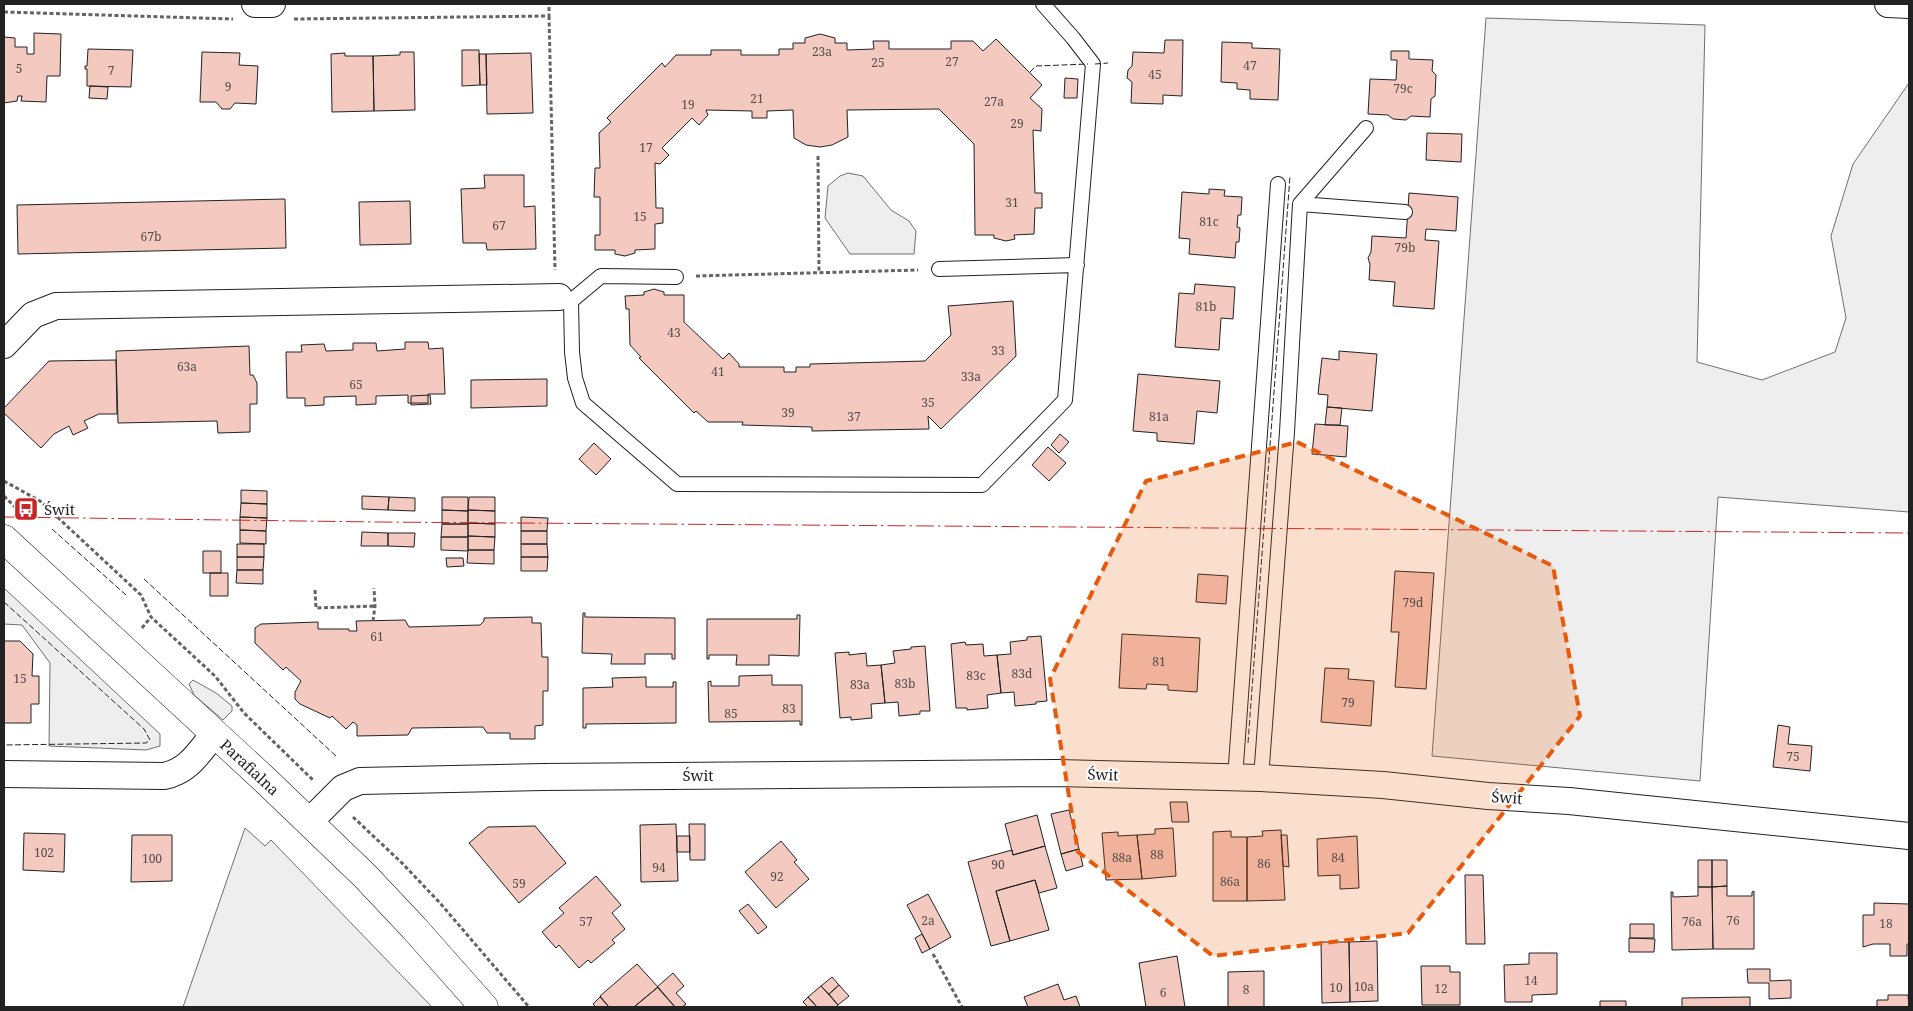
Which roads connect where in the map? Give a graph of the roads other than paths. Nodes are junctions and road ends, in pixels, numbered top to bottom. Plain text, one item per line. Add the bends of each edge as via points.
1 (255, 4) edge
2 (266, 4) edge
3 (272, 4) edge
4 (1042, 4) edge
5 (1888, 4) edge
6 (1909, 5) edge
7 (1366, 128) dead end
8 (1278, 184) dead end
9 (1300, 204) junction
10 (1405, 212) dead end
11 (1076, 265) junction
12 (939, 269) road end
13 (676, 277) road end
14 (562, 292) junction
15 (4, 345) edge
16 (4, 539) edge
17 (214, 734) junction
18 (4, 774) edge
19 (1235, 778) junction
20 (1261, 778) junction
21 (309, 822) junction
22 (1909, 836) edge
23 (484, 1007) edge

1 - 2 street
2 - 3 street
4 - 11 lane via 1093,64
5 - 6 street
7 - 9 lane
8 - 19 lane
9 - 10 lane
9 - 20 lane
11 - 12 lane
11 - 14 lane via 1065,400 982,485 677,484 583,403 575,378
13 - 14 lane via 601,276
14 - 15 street via 56,306 33,315
16 - 17 street, Parafialna
17 - 18 street via 184,770 176,774
17 - 21 street, Parafialna
19 - 20 street, Świt
19 - 21 street, Świt via 1057,773 360,781 343,788
20 - 22 street, Świt via 1570,801
21 - 23 street, Parafialna via 365,876

